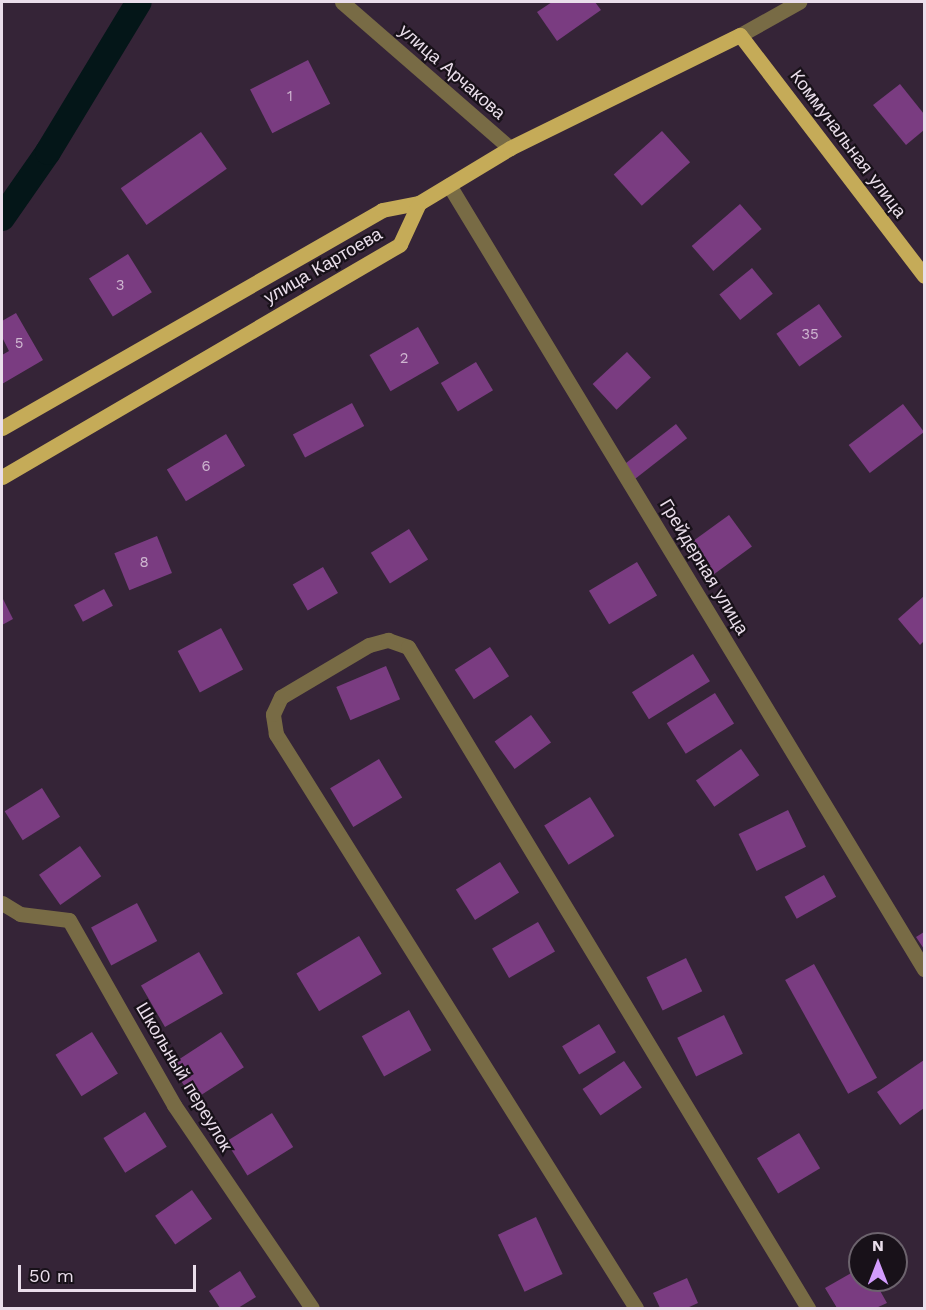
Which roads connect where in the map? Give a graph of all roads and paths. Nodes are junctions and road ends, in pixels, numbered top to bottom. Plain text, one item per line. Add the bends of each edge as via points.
1 (342, 2) edge
2 (799, 2) edge
3 (740, 35) junction
4 (510, 148) junction
5 (449, 185) junction
6 (419, 203) junction
7 (924, 276) edge
8 (2, 428) edge
9 (2, 477) edge
10 (2, 903) edge
11 (924, 969) edge
12 (312, 1308) edge
13 (636, 1308) edge
14 (808, 1308) edge

1 - 4 street, улица Арчакова
2 - 3 street
3 - 4 main road
3 - 7 main road, Коммунальная улица
4 - 5 main road
5 - 6 main road
5 - 11 street, Грейдерная улица
6 - 8 main road, улица Картоева via 381,210
6 - 9 main road, улица Картоева via 400,244
10 - 12 street, Школьный переулок via 20,914 69,920 174,1105
13 - 14 street via 276,734 273,714 281,697 369,645 388,640 408,647

